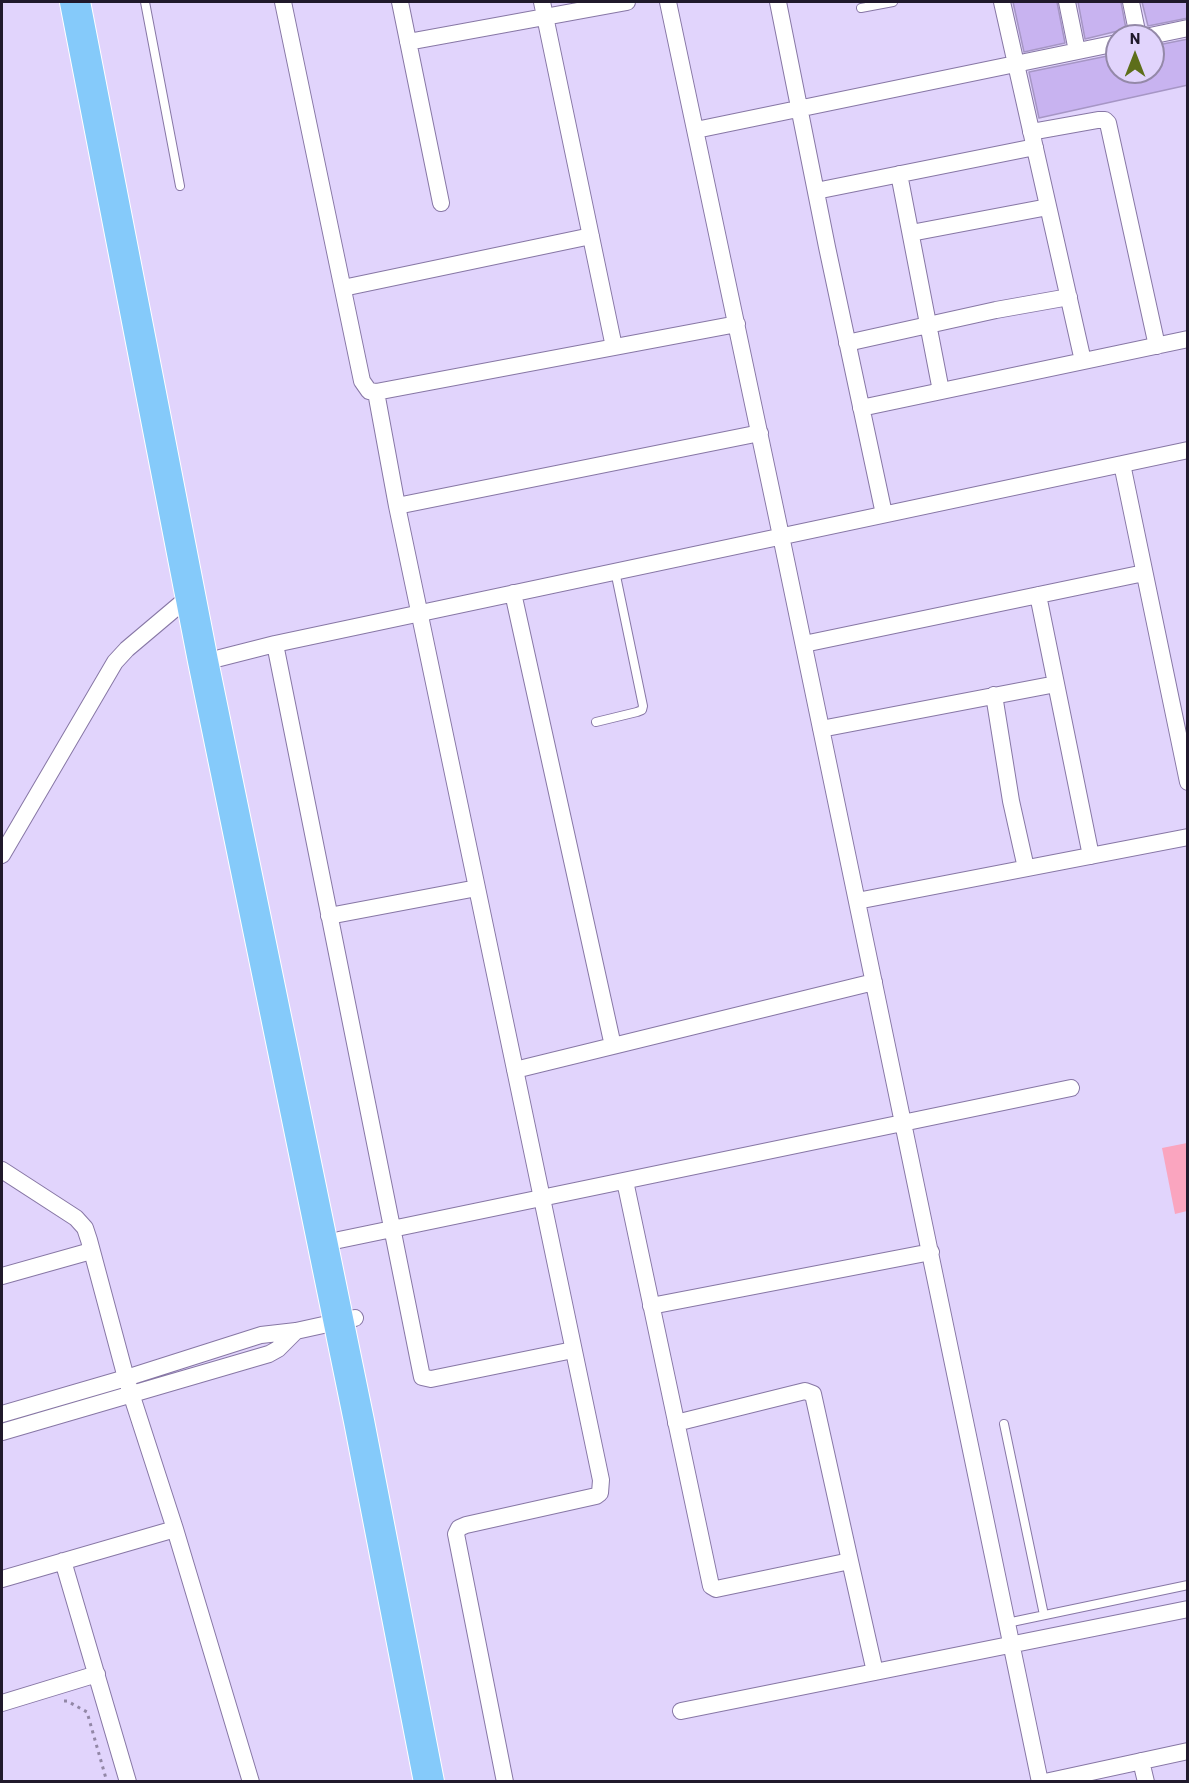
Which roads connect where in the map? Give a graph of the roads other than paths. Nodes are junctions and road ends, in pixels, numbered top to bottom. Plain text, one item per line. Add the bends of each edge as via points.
1 (75, 2) edge
2 (93, 2) edge
3 (146, 2) edge
4 (283, 2) edge
5 (400, 2) edge
6 (627, 2) edge
7 (668, 2) edge
8 (778, 2) edge
9 (893, 2) edge
10 (1002, 2) edge
11 (1067, 2) edge
12 (1131, 2) edge
13 (861, 8) dead end
14 (543, 9) edge
15 (1136, 24) edge
16 (1188, 28) edge
17 (1165, 33) edge
18 (408, 42) junction
19 (1105, 45) edge
20 (1077, 51) junction
21 (1016, 65) junction
22 (800, 110) junction
23 (696, 130) junction
24 (1033, 140) junction
25 (899, 174) junction
26 (180, 186) dead end
27 (816, 191) junction
28 (441, 202) dead end
29 (1048, 207) junction
30 (911, 233) junction
31 (591, 236) junction
32 (343, 288) junction
33 (1069, 297) junction
34 (737, 324) junction
35 (928, 325) junction
36 (1188, 339) edge
37 (847, 343) junction
38 (1157, 346) junction
39 (614, 347) junction
40 (1083, 361) junction
41 (941, 391) junction
42 (376, 392) junction
43 (861, 408) junction
44 (760, 433) junction
45 (1188, 450) edge
46 (1122, 464) junction
47 (397, 506) junction
48 (884, 514) junction
49 (781, 536) junction
50 (615, 571) junction
51 (1144, 573) junction
52 (513, 593) junction
53 (191, 595) junction
54 (1038, 595) junction
55 (419, 613) junction
56 (275, 644) junction
57 (804, 644) junction
58 (220, 658) junction
59 (1056, 684) junction
60 (994, 695) junction
61 (596, 722) dead end
62 (821, 729) junction
63 (1186, 762) edge
64 (1188, 782) edge
65 (1188, 837) edge
66 (2, 855) edge
67 (1091, 856) junction
68 (1026, 868) junction
69 (477, 888) junction
70 (857, 901) junction
71 (329, 916) junction
72 (874, 982) junction
73 (613, 1046) junction
74 (515, 1070) junction
75 (1071, 1088) dead end
76 (903, 1121) junction
77 (2, 1170) edge
78 (624, 1181) junction
79 (541, 1198) junction
80 (391, 1229) junction
81 (339, 1240) junction
82 (92, 1251) junction
83 (931, 1252) junction
84 (2, 1276) edge
85 (651, 1306) junction
86 (347, 1320) junction
87 (296, 1331) junction
88 (573, 1350) junction
89 (126, 1377) junction
90 (132, 1394) junction
91 (2, 1414) edge
92 (676, 1423) junction
93 (1004, 1424) dead end
94 (2, 1432) edge
95 (175, 1529) junction
96 (63, 1561) junction
97 (850, 1561) junction
98 (2, 1579) edge
99 (1188, 1585) edge
100 (1188, 1609) edge
101 (1044, 1615) junction
102 (1007, 1623) junction
103 (1012, 1644) junction
104 (875, 1672) junction
105 (97, 1674) junction
106 (2, 1703) edge
107 (681, 1711) dead end
108 (1188, 1751) edge
109 (1141, 1761) junction
110 (128, 1782) edge
111 (251, 1782) edge
112 (429, 1782) edge
113 (447, 1782) edge
114 (505, 1782) edge
115 (1040, 1782) edge
116 (1046, 1782) edge
117 (1146, 1782) edge

1 - 53 highway
2 - 58 highway
3 - 26 lane
4 - 32 street
5 - 18 street
6 - 14 street
7 - 23 street
8 - 22 street
9 - 13 lane
10 - 21 street
11 - 20 street
12 - 15 street
14 - 18 street
14 - 31 street
16 - 17 street
18 - 28 street
19 - 20 street
20 - 21 street
21 - 22 street
21 - 24 street
22 - 23 street
22 - 27 street
23 - 34 street
24 - 25 street
24 - 29 street
24 - 38 street via 1098,120 1108,123
25 - 27 street
25 - 30 street
27 - 37 street
29 - 30 street
29 - 33 street
30 - 35 street
31 - 32 street
31 - 39 street
32 - 42 street via 362,381 369,391
33 - 35 street
33 - 40 street
34 - 39 street
34 - 44 street
35 - 37 street
35 - 41 street
36 - 38 street
37 - 43 street
38 - 40 street
39 - 42 street
40 - 41 street
41 - 43 street
42 - 47 street
43 - 48 street
44 - 47 street
44 - 49 street
45 - 46 street
46 - 48 street
46 - 51 street
47 - 55 street
48 - 49 street
49 - 50 street
49 - 57 street
50 - 52 street
50 - 61 lane via 643,706 637,712
51 - 54 street
51 - 63 street
52 - 55 street
52 - 73 street
53 - 66 street via 115,662
53 - 86 highway
54 - 57 street
54 - 59 street
55 - 56 street
55 - 69 street
56 - 58 street
56 - 71 street
57 - 62 street
58 - 81 highway
59 - 60 street
59 - 67 street
60 - 62 street
60 - 68 street
62 - 70 street
63 - 64 street
65 - 67 street
67 - 68 street
68 - 70 street
69 - 71 street
69 - 74 street
70 - 72 street
71 - 80 street
72 - 73 street
72 - 76 street
73 - 74 street
74 - 79 street
75 - 76 street
76 - 78 street
76 - 83 street
77 - 82 street via 76,1218
78 - 79 street
78 - 85 street
79 - 80 street
79 - 88 street
80 - 81 street
80 - 88 street via 422,1377 431,1379
81 - 86 highway
82 - 84 street
82 - 89 street
83 - 85 street
83 - 102 street
85 - 92 street
86 - 87 street
86 - 112 highway
86 - 113 highway
87 - 89 street via 261,1335
87 - 90 street via 269,1354
88 - 114 street via 601,1480 600,1493 466,1525 456,1534
89 - 90 street
89 - 91 street
90 - 94 street
90 - 95 street
92 - 97 street via 713,1588
92 - 97 street via 805,1391 813,1394
93 - 101 lane
95 - 96 street
95 - 111 street
96 - 98 street
96 - 105 street
97 - 104 street
99 - 101 lane
100 - 103 street
101 - 102 lane
102 - 103 street
103 - 104 street
103 - 115 street
104 - 107 street
105 - 106 street
105 - 110 street
108 - 109 street
109 - 116 street
109 - 117 street

